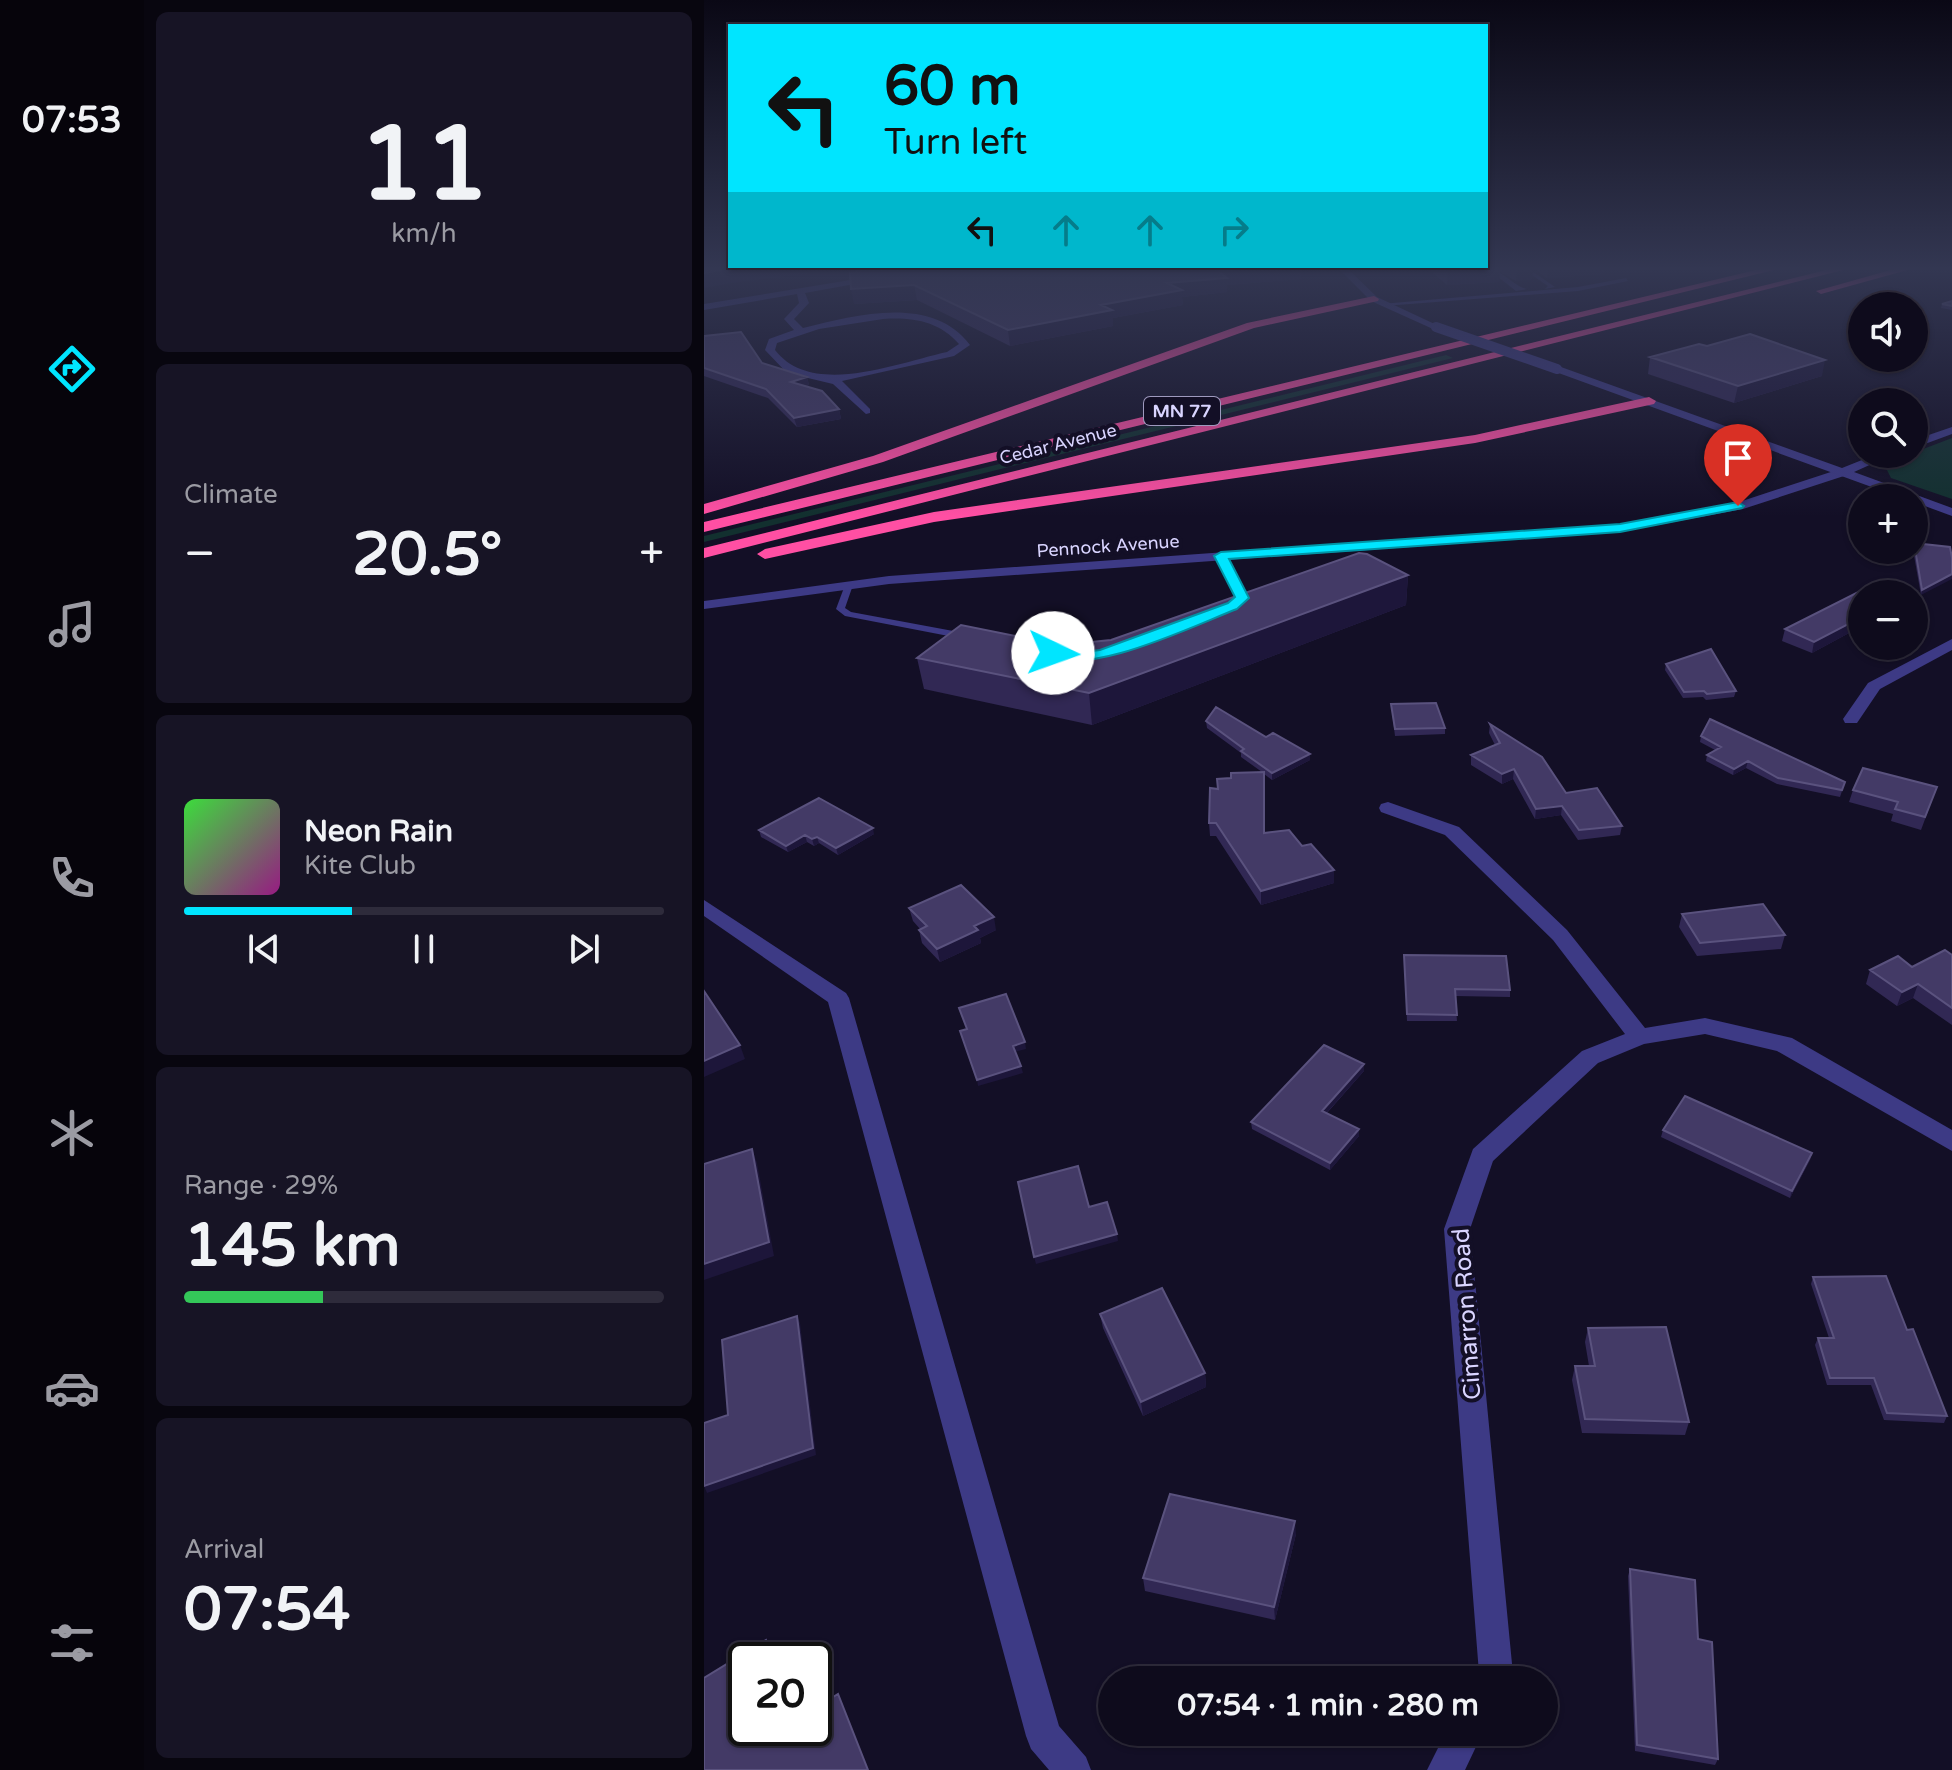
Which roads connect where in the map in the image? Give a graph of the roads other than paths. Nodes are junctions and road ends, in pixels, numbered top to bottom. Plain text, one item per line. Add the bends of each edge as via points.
1 (771, 352) edge
2 (954, 352) edge
3 (1177, 352) edge
4 (1430, 352) edge
5 (1507, 352) edge
6 (1512, 352) edge
7 (1556, 352) edge
8 (834, 380) junction
9 (1649, 401) junction
10 (1295, 406) junction
11 (866, 411) dead end
12 (1952, 430) edge
13 (1928, 439) edge
14 (1853, 468) edge
15 (1843, 472) junction
16 (1876, 484) edge
17 (1928, 503) edge
18 (704, 509) edge
19 (1952, 512) edge
20 (704, 527) edge
21 (704, 553) edge
22 (1221, 556) junction
23 (704, 567) edge
24 (849, 585) junction
25 (704, 605) edge
26 (1218, 611) edge
27 (980, 639) edge
28 (1952, 644) edge
29 (1851, 719) dead end
30 (1388, 808) dead end
31 (704, 906) edge
32 (1640, 1037) junction
33 (1952, 1142) edge
34 (1495, 1666) edge
35 (1458, 1746) edge
36 (1073, 1770) edge
37 (1445, 1770) edge

1 - 8 street via 803,377
2 - 8 street
3 - 18 highway via 878,459
4 - 20 highway, Cedar Avenue / MN 77
5 - 9 street, bridge
6 - 10 highway, Cedar Avenue / MN 77
7 - 10 highway
8 - 11 street
9 - 15 street
9 - 23 highway via 1475,439 934,517
10 - 21 highway, Cedar Avenue / MN 77
12 - 13 street
14 - 15 street, Pennock Avenue
15 - 16 street
15 - 22 street, Pennock Avenue via 1738,506 1620,528
17 - 19 street
22 - 24 street, Pennock Avenue
22 - 26 lane via 1242,598
24 - 25 street, Pennock Avenue
24 - 27 lane via 840,609 848,614
28 - 29 street via 1874,686
30 - 32 street via 1452,831 1560,935
31 - 36 street via 838,998 1044,1736
32 - 33 street, Cimarron Road via 1705,1026 1784,1044
32 - 34 street, Cimarron Road via 1590,1057 1482,1156 1457,1229
35 - 37 street

